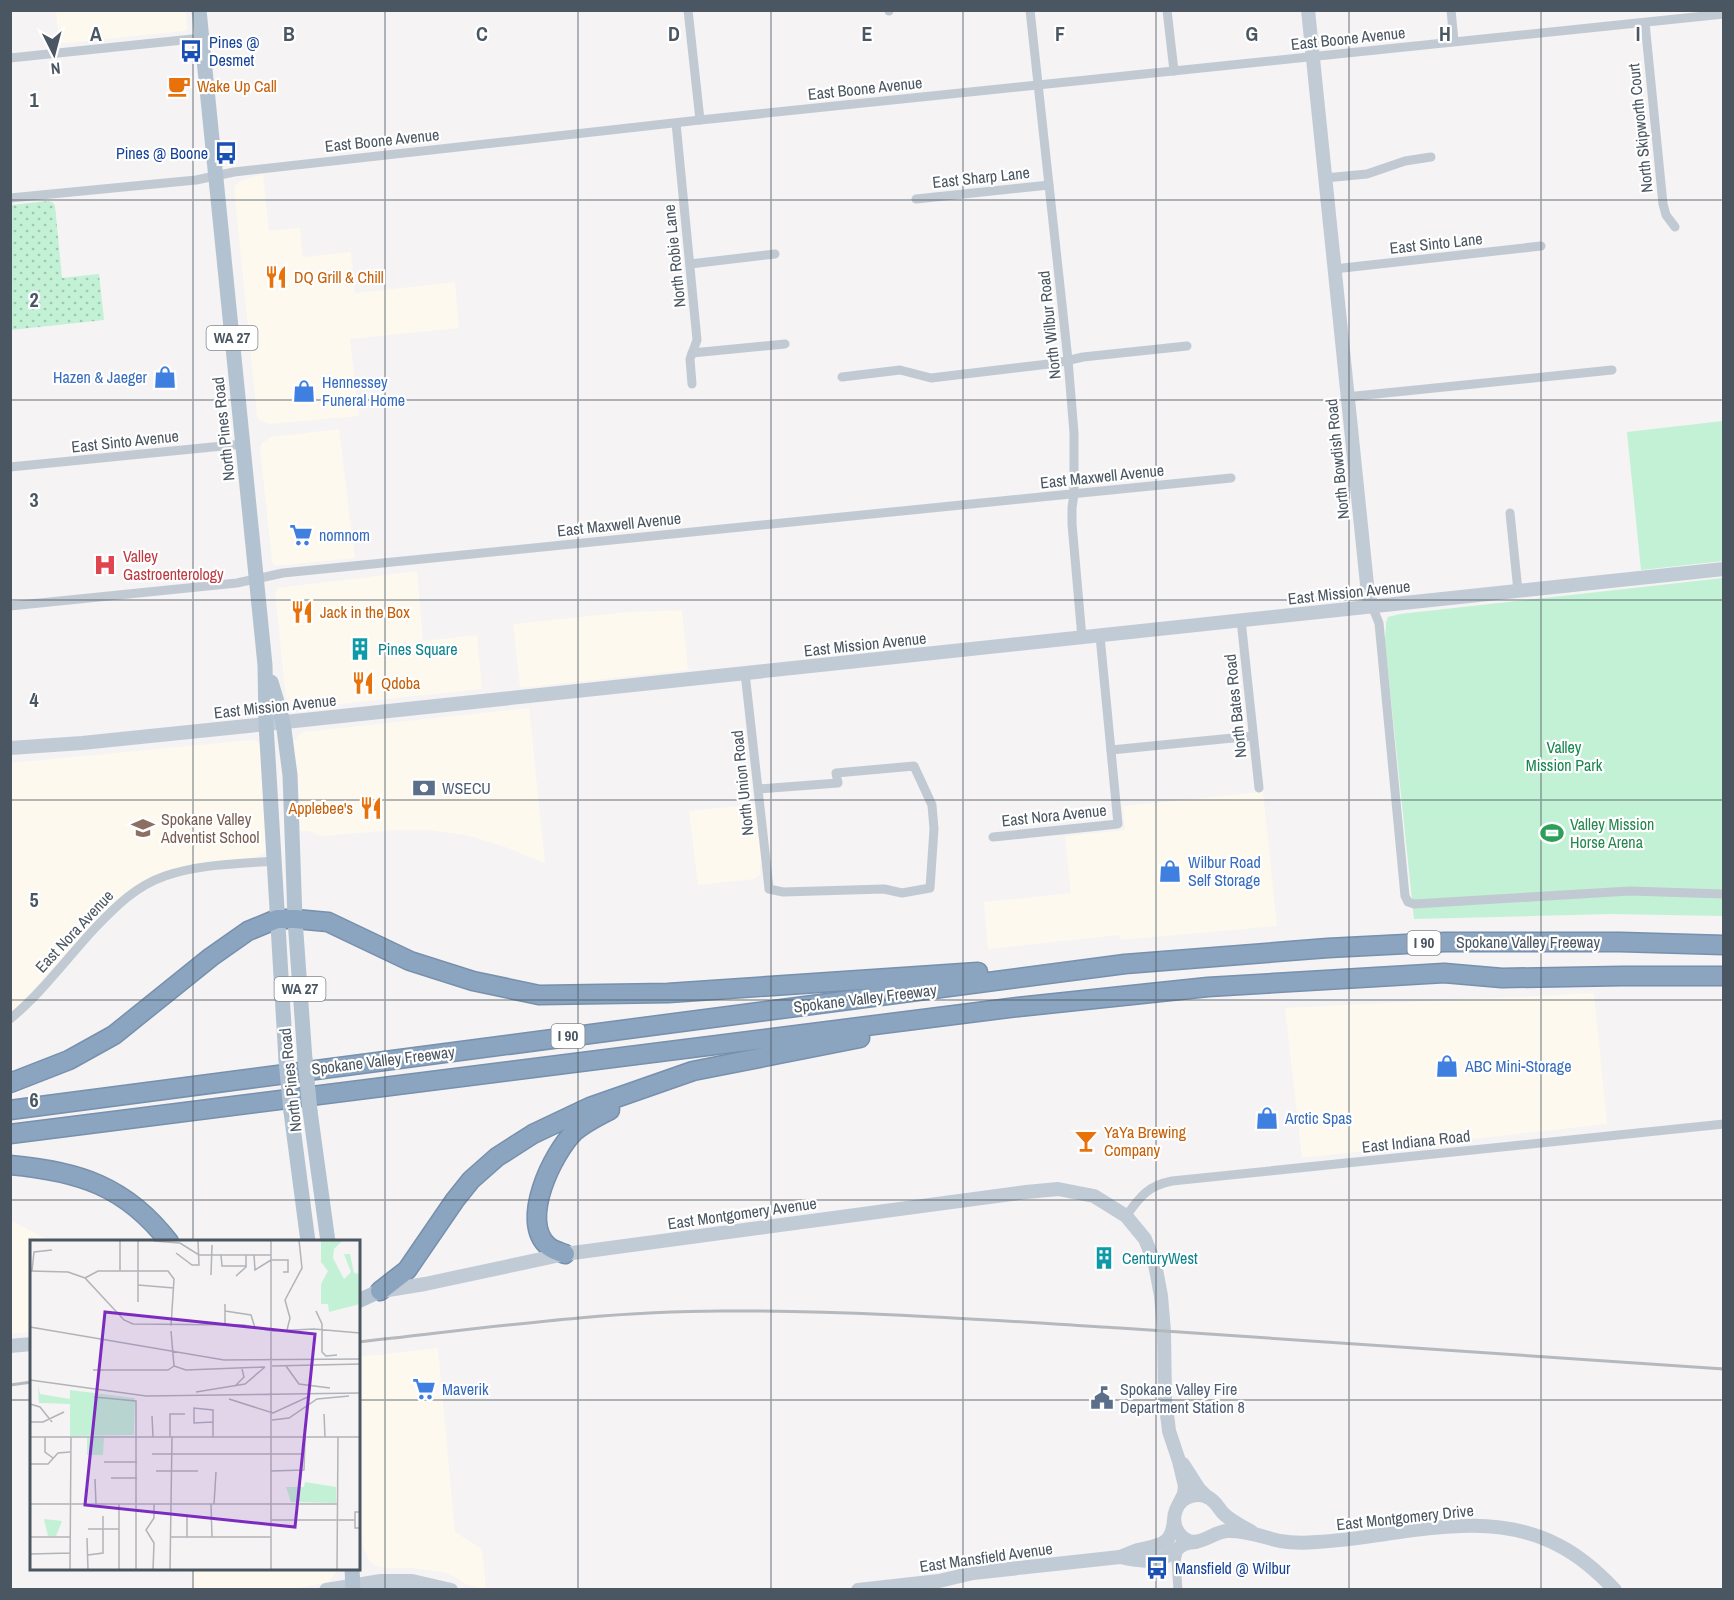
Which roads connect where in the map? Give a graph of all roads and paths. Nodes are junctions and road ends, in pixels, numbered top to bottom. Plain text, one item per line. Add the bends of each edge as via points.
1 (199, 10) edge
2 (688, 10) edge
3 (1030, 10) edge
4 (1167, 10) edge
5 (1308, 10) edge
6 (1451, 10) edge
7 (1724, 14) edge
8 (1645, 23) junction
9 (202, 38) junction
10 (1454, 42) junction
11 (1312, 57) junction
12 (10, 58) edge
13 (1174, 71) junction
14 (1038, 86) junction
15 (700, 120) junction
16 (676, 123) junction
17 (1431, 158) dead end
18 (215, 176) junction
19 (1325, 178) junction
20 (1049, 185) junction
21 (10, 198) edge
22 (916, 199) dead end
23 (1675, 227) dead end
24 (1541, 246) dead end
25 (775, 254) dead end
26 (690, 264) junction
27 (1334, 269) junction
28 (785, 344) dead end
29 (1187, 346) dead end
30 (692, 353) junction
31 (1068, 360) junction
32 (1612, 370) dead end
33 (842, 376) dead end
34 (692, 384) dead end
35 (1346, 397) junction
36 (243, 444) junction
37 (10, 466) edge
38 (1231, 478) dead end
39 (1074, 494) junction
40 (1510, 513) dead end
41 (1724, 569) edge
42 (256, 578) junction
43 (1518, 591) junction
44 (10, 606) edge
45 (1372, 606) junction
46 (1241, 620) junction
47 (1100, 636) junction
48 (1082, 638) junction
49 (266, 664) junction
50 (745, 673) junction
51 (283, 722) junction
52 (266, 724) junction
53 (1253, 736) junction
54 (10, 748) edge
55 (1111, 750) junction
56 (1259, 788) dead end
57 (758, 789) junction
58 (993, 837) dead end
59 (275, 861) junction
60 (1724, 894) edge
61 (286, 919) junction
62 (1724, 945) edge
63 (1125, 964) junction
64 (1724, 976) edge
65 (1018, 1007) junction
66 (10, 1019) edge
67 (693, 1071) junction
68 (10, 1083) edge
69 (10, 1110) edge
70 (1724, 1124) edge
71 (10, 1134) edge
72 (10, 1165) edge
73 (1126, 1216) junction
74 (307, 1238) edge
75 (167, 1240) edge
76 (328, 1240) edge
77 (565, 1254) junction
78 (380, 1291) junction
79 (360, 1294) edge
80 (360, 1300) edge
81 (30, 1344) edge
82 (10, 1346) edge
83 (1179, 1461) junction
84 (1207, 1497) junction
85 (1179, 1504) junction
86 (1218, 1508) junction
87 (1174, 1518) junction
88 (1252, 1532) junction
89 (1212, 1537) junction
90 (1198, 1542) junction
91 (1182, 1544) junction
92 (1120, 1557) junction
93 (1165, 1557) junction
94 (352, 1570) edge
95 (1177, 1573) junction
96 (353, 1587) edge
97 (326, 1590) edge
98 (451, 1590) edge
99 (858, 1590) edge
100 (1178, 1590) edge
101 (1615, 1590) edge

1 - 9 main road, North Pines Road / WA 27
2 - 15 street
3 - 14 street, North Wilbur Road
4 - 13 street
5 - 11 street, North Bowdish Road
6 - 10 street
7 - 8 street, East Boone Avenue
8 - 10 street, East Boone Avenue
8 - 23 street, North Skipworth Court via 1663,204
9 - 12 street
9 - 18 main road, North Pines Road / WA 27
10 - 11 street, East Boone Avenue
11 - 13 street, East Boone Avenue
11 - 19 street, North Bowdish Road
13 - 14 street, East Boone Avenue
14 - 15 street, East Boone Avenue
14 - 20 street, North Wilbur Road
15 - 16 street, East Boone Avenue
16 - 18 street, East Boone Avenue
16 - 26 street, North Robie Lane
17 - 19 street via 1405,161 1367,174
18 - 21 street, East Boone Avenue
18 - 36 main road, North Pines Road / WA 27
19 - 27 street, North Bowdish Road
20 - 22 street, East Sharp Lane
20 - 31 street, North Wilbur Road
24 - 27 street, East Sinto Lane
25 - 26 street
26 - 30 street, North Robie Lane via 697,340
27 - 35 street, North Bowdish Road
28 - 30 street
29 - 31 street
30 - 34 street, North Robie Lane
31 - 33 street via 931,378 900,370
31 - 39 street, North Wilbur Road
32 - 35 street
35 - 45 street, North Bowdish Road
36 - 37 street, East Sinto Avenue
36 - 42 main road, North Pines Road / WA 27
38 - 39 street, East Maxwell Avenue
39 - 42 street, East Maxwell Avenue
39 - 48 street, North Wilbur Road via 1072,524
40 - 43 street
41 - 43 street, East Mission Avenue
42 - 44 street, East Maxwell Avenue
42 - 49 main road, North Pines Road / WA 27
43 - 45 street, East Mission Avenue
45 - 46 street, East Mission Avenue
45 - 60 street, North Bowdish Road via 1379,623 1408,902 1630,891
46 - 47 street, East Mission Avenue
46 - 53 street, North Bates Road
47 - 48 street, East Mission Avenue
47 - 55 street
48 - 50 street, East Mission Avenue
49 - 51 main road, North Pines Road / WA 27
49 - 52 main road, North Pines Road / WA 27
50 - 51 street, East Mission Avenue
50 - 57 street, North Union Road
51 - 52 street, East Mission Avenue
51 - 61 main road, North Pines Road / WA 27 via 290,774
52 - 54 street, East Mission Avenue
52 - 59 main road, North Pines Road / WA 27
53 - 55 street
53 - 56 street, North Bates Road
55 - 58 street, East Nora Avenue via 1118,824
57 - 57 street, North Union Road via 769,889 884,889 903,893 930,888 932,805 914,766 836,773 838,783
59 - 61 main road, North Pines Road / WA 27
59 - 66 street, East Nora Avenue via 187,870 140,888 117,905
61 - 63 highway via 328,922 410,961 473,981 539,995 668,993
61 - 68 highway via 248,931 114,1035 69,1060
61 - 74 main road, North Pines Road / WA 27, bridge via 286,1060
61 - 76 main road, North Pines Road / WA 27, bridge
62 - 63 highway, Spokane Valley Freeway / I 90 via 1445,942
63 - 69 highway, Spokane Valley Freeway / I 90
64 - 65 highway, Spokane Valley Freeway / I 90 via 1502,978 1444,973 1208,987
65 - 67 highway
65 - 71 highway, Spokane Valley Freeway / I 90
67 - 77 highway via 597,1117 574,1132 562,1147 541,1190 537,1223 548,1246
67 - 78 highway via 590,1107 533,1134 497,1157 454,1200 407,1270
70 - 73 street, East Indiana Road via 1172,1182 1148,1190
72 - 75 highway via 64,1172 110,1188 155,1224
73 - 77 street, East Montgomery Avenue via 1094,1196 1058,1189
73 - 83 street via 1145,1239 1155,1264 1164,1331 1165,1401
77 - 78 street, East Montgomery Avenue
78 - 79 main road, East Montgomery Avenue
78 - 80 main road
81 - 82 street
83 - 84 street
83 - 85 street via 1185,1486
84 - 85 street via 1192,1496
84 - 86 street
85 - 87 street
86 - 88 street, East Montgomery Drive
86 - 89 street via 1220,1523
87 - 90 street via 1178,1532
87 - 92 street, East Mansfield Avenue via 1172,1532 1165,1542
88 - 89 street, East Montgomery Drive via 1227,1531
88 - 101 street, East Montgomery Drive via 1289,1542 1317,1542 1494,1526 1530,1533 1557,1544
89 - 90 street
90 - 91 street
91 - 93 street
91 - 95 street via 1176,1555
92 - 93 street, East Mansfield Avenue via 1138,1561
92 - 99 street, East Mansfield Avenue
93 - 95 street
94 - 96 main road
95 - 100 street
96 - 97 street
96 - 98 street via 412,1581

